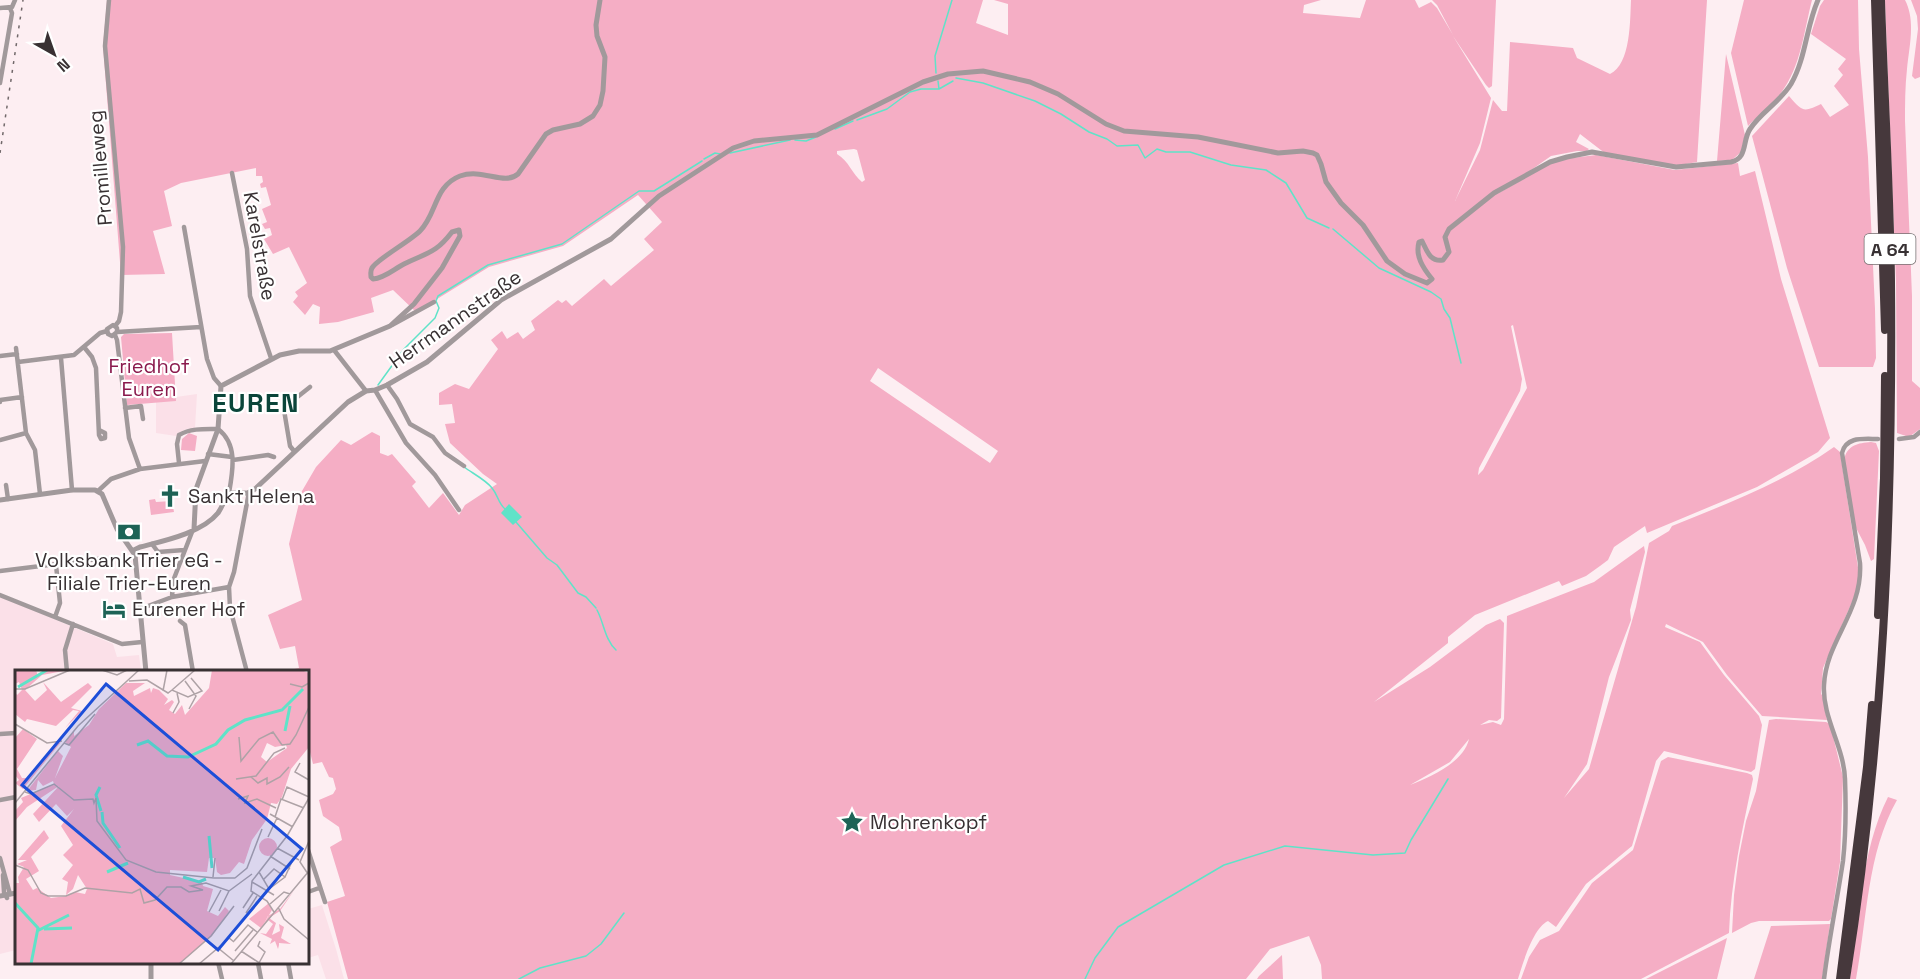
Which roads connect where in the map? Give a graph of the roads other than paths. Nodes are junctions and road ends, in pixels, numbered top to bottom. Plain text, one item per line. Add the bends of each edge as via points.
1 (15, 0) edge
2 (109, 0) edge
3 (600, 0) edge
4 (1818, 0) edge
5 (1875, 0) edge
6 (1881, 0) edge
7 (0, 8) edge
8 (10, 8) junction
9 (0, 83) edge
10 (232, 173) dead end
11 (184, 227) dead end
12 (434, 302) dead end
13 (115, 326) junction
14 (390, 326) junction
15 (201, 327) junction
16 (107, 331) junction
17 (116, 334) junction
18 (84, 347) junction
19 (16, 348) dead end
20 (334, 350) junction
21 (17, 354) junction
22 (0, 356) edge
23 (61, 358) junction
24 (271, 358) junction
25 (18, 362) junction
26 (387, 385) junction
27 (220, 387) junction
28 (310, 387) dead end
29 (375, 390) junction
30 (366, 391) junction
31 (22, 397) junction
32 (0, 401) edge
33 (125, 408) junction
34 (143, 419) dead end
35 (218, 429) junction
36 (99, 430) dead end
37 (1920, 432) edge
38 (26, 433) junction
39 (1878, 439) dead end
40 (0, 440) edge
41 (1899, 440) dead end
42 (294, 451) junction
43 (208, 454) junction
44 (274, 457) dead end
45 (232, 458) junction
46 (205, 461) junction
47 (179, 463) junction
48 (464, 466) dead end
49 (141, 469) junction
50 (6, 485) dead end
51 (72, 490) junction
52 (98, 491) junction
53 (249, 492) junction
54 (230, 493) junction
55 (40, 494) junction
56 (8, 499) junction
57 (0, 500) edge
58 (459, 510) dead end
59 (194, 529) junction
60 (152, 544) junction
61 (184, 550) junction
62 (132, 551) junction
63 (105, 558) dead end
64 (56, 565) junction
65 (0, 571) edge
66 (229, 588) junction
67 (0, 595) edge
68 (172, 597) junction
69 (140, 609) junction
70 (55, 617) junction
71 (180, 621) dead end
72 (74, 624) junction
73 (142, 642) junction
74 (67, 670) edge
75 (146, 670) edge
76 (193, 670) edge
77 (246, 670) edge
78 (15, 733) edge
79 (0, 734) edge
80 (15, 797) edge
81 (0, 800) edge
82 (309, 853) edge
83 (1, 861) edge
84 (319, 888) junction
85 (309, 892) edge
86 (7, 895) edge
87 (326, 902) dead end
88 (218, 964) edge
89 (258, 964) edge
90 (288, 964) edge
91 (222, 979) edge
92 (261, 979) edge
93 (291, 979) edge
94 (1824, 979) edge
95 (1840, 979) edge
96 (1846, 979) edge

1 - 8 street
2 - 13 street, Promilleweg via 105,46 123,247 121,315
3 - 14 street via 596,26 605,57 603,91 596,112 580,124 546,134 512,179 470,173 445,185 422,229 377,262 370,272 371,278 378,279 430,254 459,230 460,236 442,268 414,304
4 - 26 street, Herrmannstraße via 1796,74 1783,95 1747,135 1742,156 1731,162 1676,167 1593,152 1550,162 1489,197 1449,229 1445,237 1449,252 1443,260 1430,256 1419,242 1421,264 1432,279 1427,283 1387,261 1363,225 1326,182 1318,156 1313,153 1278,153 1198,137 1124,131 1040,86 983,72 963,72 923,82 817,135 754,141 733,148 659,196 606,242 506,297 432,358
5 - 95 highway, A 64 via 1886,342 1882,542 1867,767
6 - 96 highway, A 64 via 1891,278 1888,519 1874,748
7 - 8 street
8 - 9 street
10 - 24 street, Karelstraße via 247,249 250,296
11 - 15 street
12 - 14 street
13 - 16 street
13 - 17 street
14 - 20 street
15 - 17 street
15 - 27 street via 207,358
16 - 17 street via 109,335
16 - 18 street
17 - 33 street
18 - 23 street
18 - 36 street via 96,368
19 - 21 street
20 - 24 street via 299,351
20 - 30 street
21 - 22 street
21 - 25 street
23 - 25 street
23 - 51 street
24 - 27 street
25 - 31 street
26 - 29 street, Herrmannstraße
26 - 48 street via 411,424 433,436 445,453
27 - 35 street
28 - 42 street via 284,410
29 - 30 street, Herrmannstraße
29 - 58 street via 406,443
30 - 42 street
31 - 32 street
31 - 38 street
33 - 34 street via 141,406
33 - 49 street via 129,438
35 - 43 street
35 - 45 street via 228,439
35 - 47 street via 195,429 179,435
37 - 41 street
38 - 40 street
38 - 55 street via 35,450
39 - 94 street via 1853,440 1842,453 1861,579 1824,684 1844,765 1845,788 1844,850
42 - 53 street
43 - 45 street
43 - 46 street
44 - 45 street
45 - 54 street
46 - 47 street
46 - 59 street via 195,489
47 - 49 street
49 - 52 street via 111,479
50 - 56 street
51 - 52 street
51 - 55 street
52 - 62 street
53 - 54 street
53 - 66 street
54 - 59 street via 216,515
55 - 56 street
56 - 57 street
59 - 60 street
59 - 61 street
60 - 61 street via 158,552
60 - 62 street
61 - 68 street
62 - 69 street
63 - 64 street
64 - 65 street
64 - 70 street via 60,603
66 - 68 street
66 - 77 street via 230,608
67 - 70 street
68 - 69 street
69 - 73 street
70 - 72 street
71 - 76 street via 185,625
72 - 73 street via 122,644
72 - 74 street via 65,650
73 - 75 street
78 - 79 street
80 - 81 street
82 - 84 street
83 - 86 street
83 - 86 street
84 - 85 street
84 - 87 street
88 - 91 street
89 - 92 street
90 - 93 street

